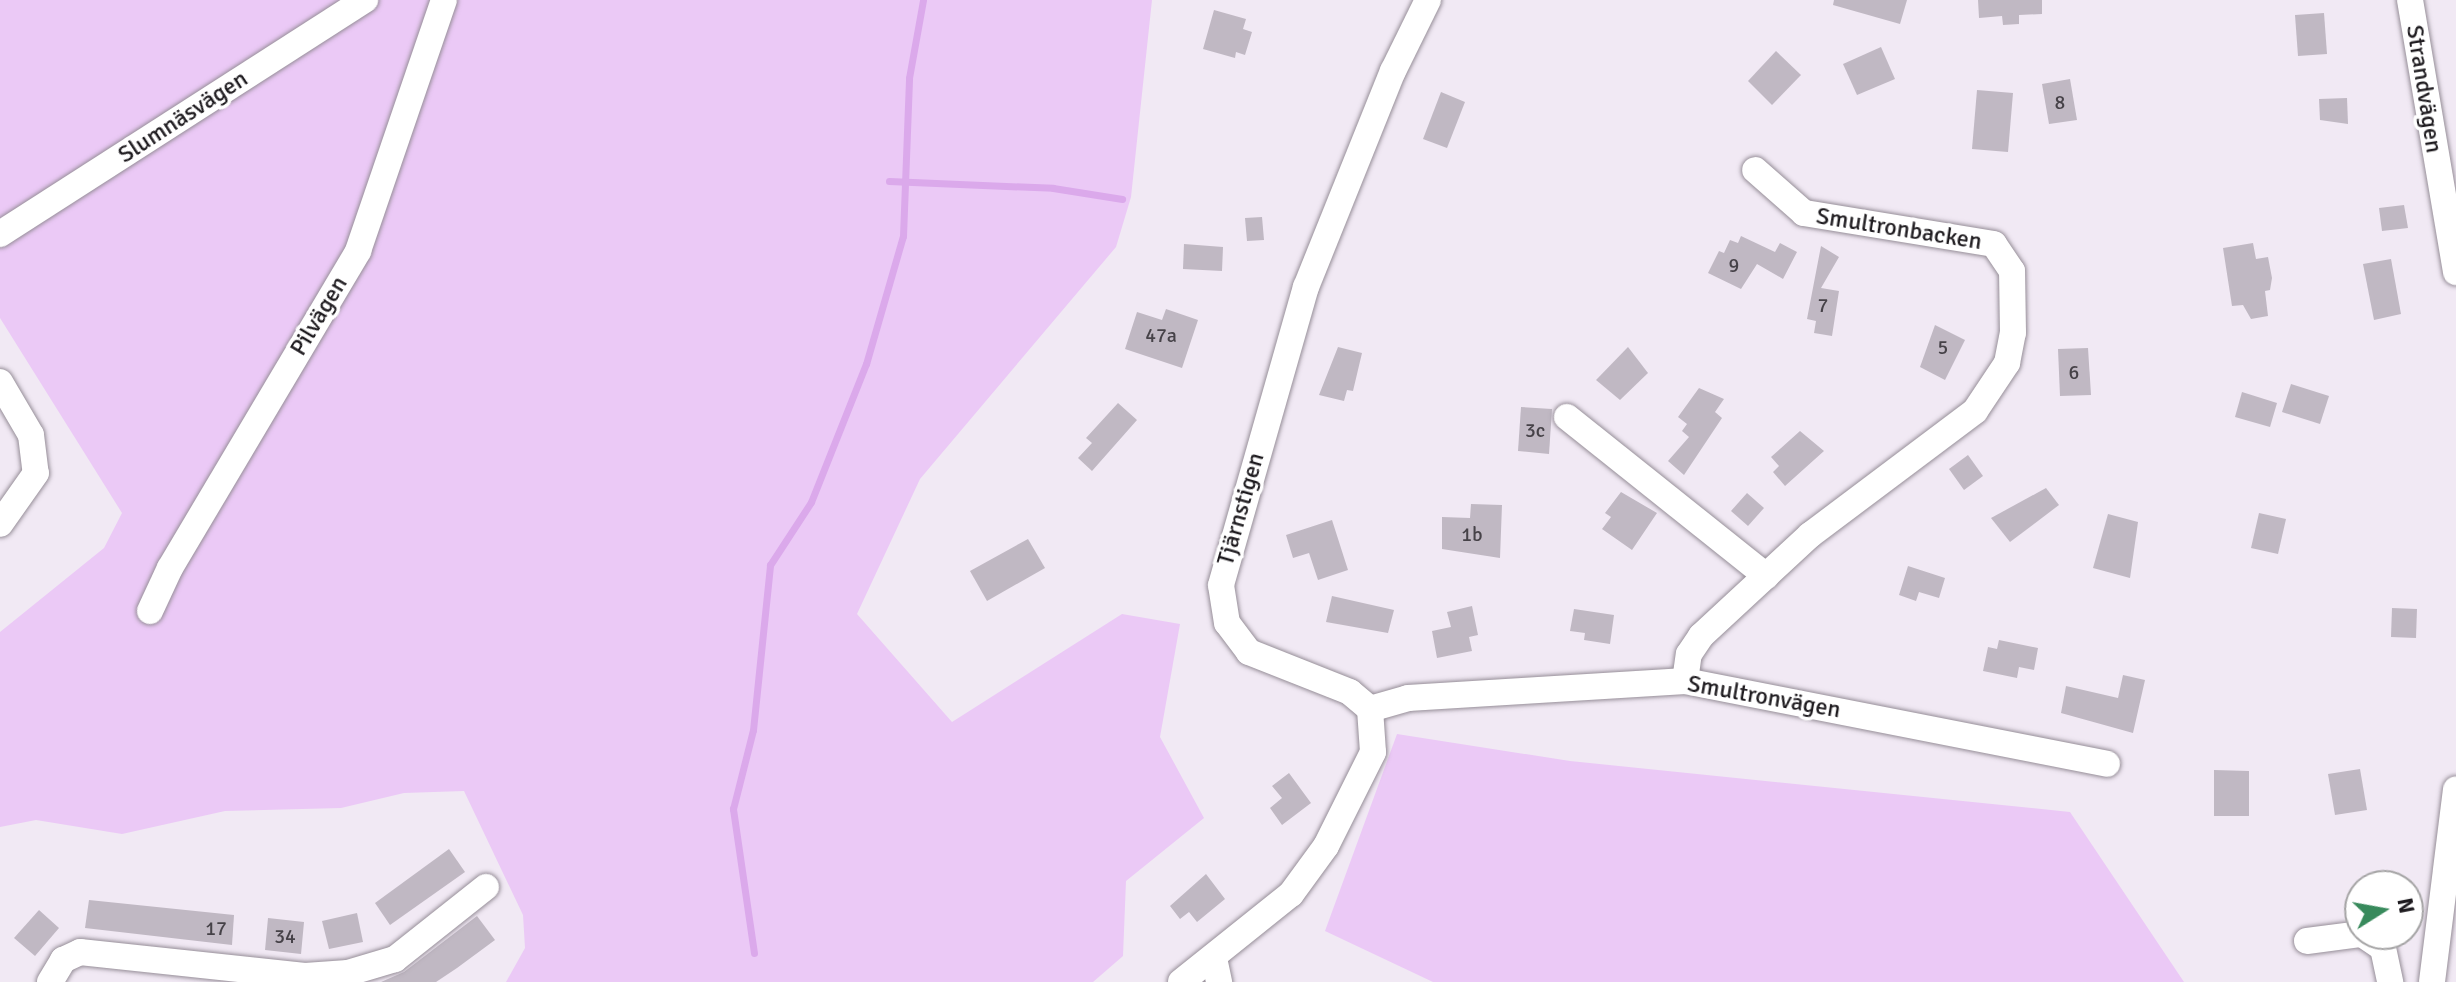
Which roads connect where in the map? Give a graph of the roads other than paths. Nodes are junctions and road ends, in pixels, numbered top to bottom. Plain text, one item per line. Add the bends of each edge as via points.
1 (365, 0) edge
2 (444, 0) edge
3 (1428, 0) edge
4 (2410, 0) edge
5 (1755, 170) dead end
6 (0, 234) edge
7 (2456, 272) edge
8 (0, 382) edge
9 (1567, 417) dead end
10 (0, 524) edge
11 (1766, 576) junction
12 (150, 611) dead end
13 (1685, 681) junction
14 (1370, 709) junction
15 (2107, 764) dead end
16 (2456, 789) edge
17 (486, 887) dead end
18 (2344, 936) edge
19 (2307, 941) dead end
20 (2382, 950) edge
21 (1216, 970) edge
22 (222, 974) edge
23 (50, 982) edge
24 (1181, 982) edge
25 (2390, 982) edge
26 (2432, 982) edge

1 - 6 street, Slumnäsvägen
2 - 12 street, Pilvägen via 358,251 170,568
3 - 14 street, Tjärnstigen via 1393,71 1306,287 1221,585 1227,623 1249,652 1350,692
4 - 7 street, Strandvägen
5 - 11 street, Smultronbacken via 1804,213 1994,244 2012,271 2016,301 2007,363 1975,411 1810,535
8 - 10 street via 31,435 36,473
9 - 11 street
11 - 13 street, Smultronbacken via 1701,636 1689,654
13 - 14 street, Smultronvägen via 1408,698
13 - 15 street, Smultronvägen
14 - 21 street via 1373,752 1326,846 1291,894
16 - 26 street
17 - 22 street via 395,959 348,973
18 - 19 street
20 - 25 street
21 - 24 street
22 - 23 street via 80,952 63,960

